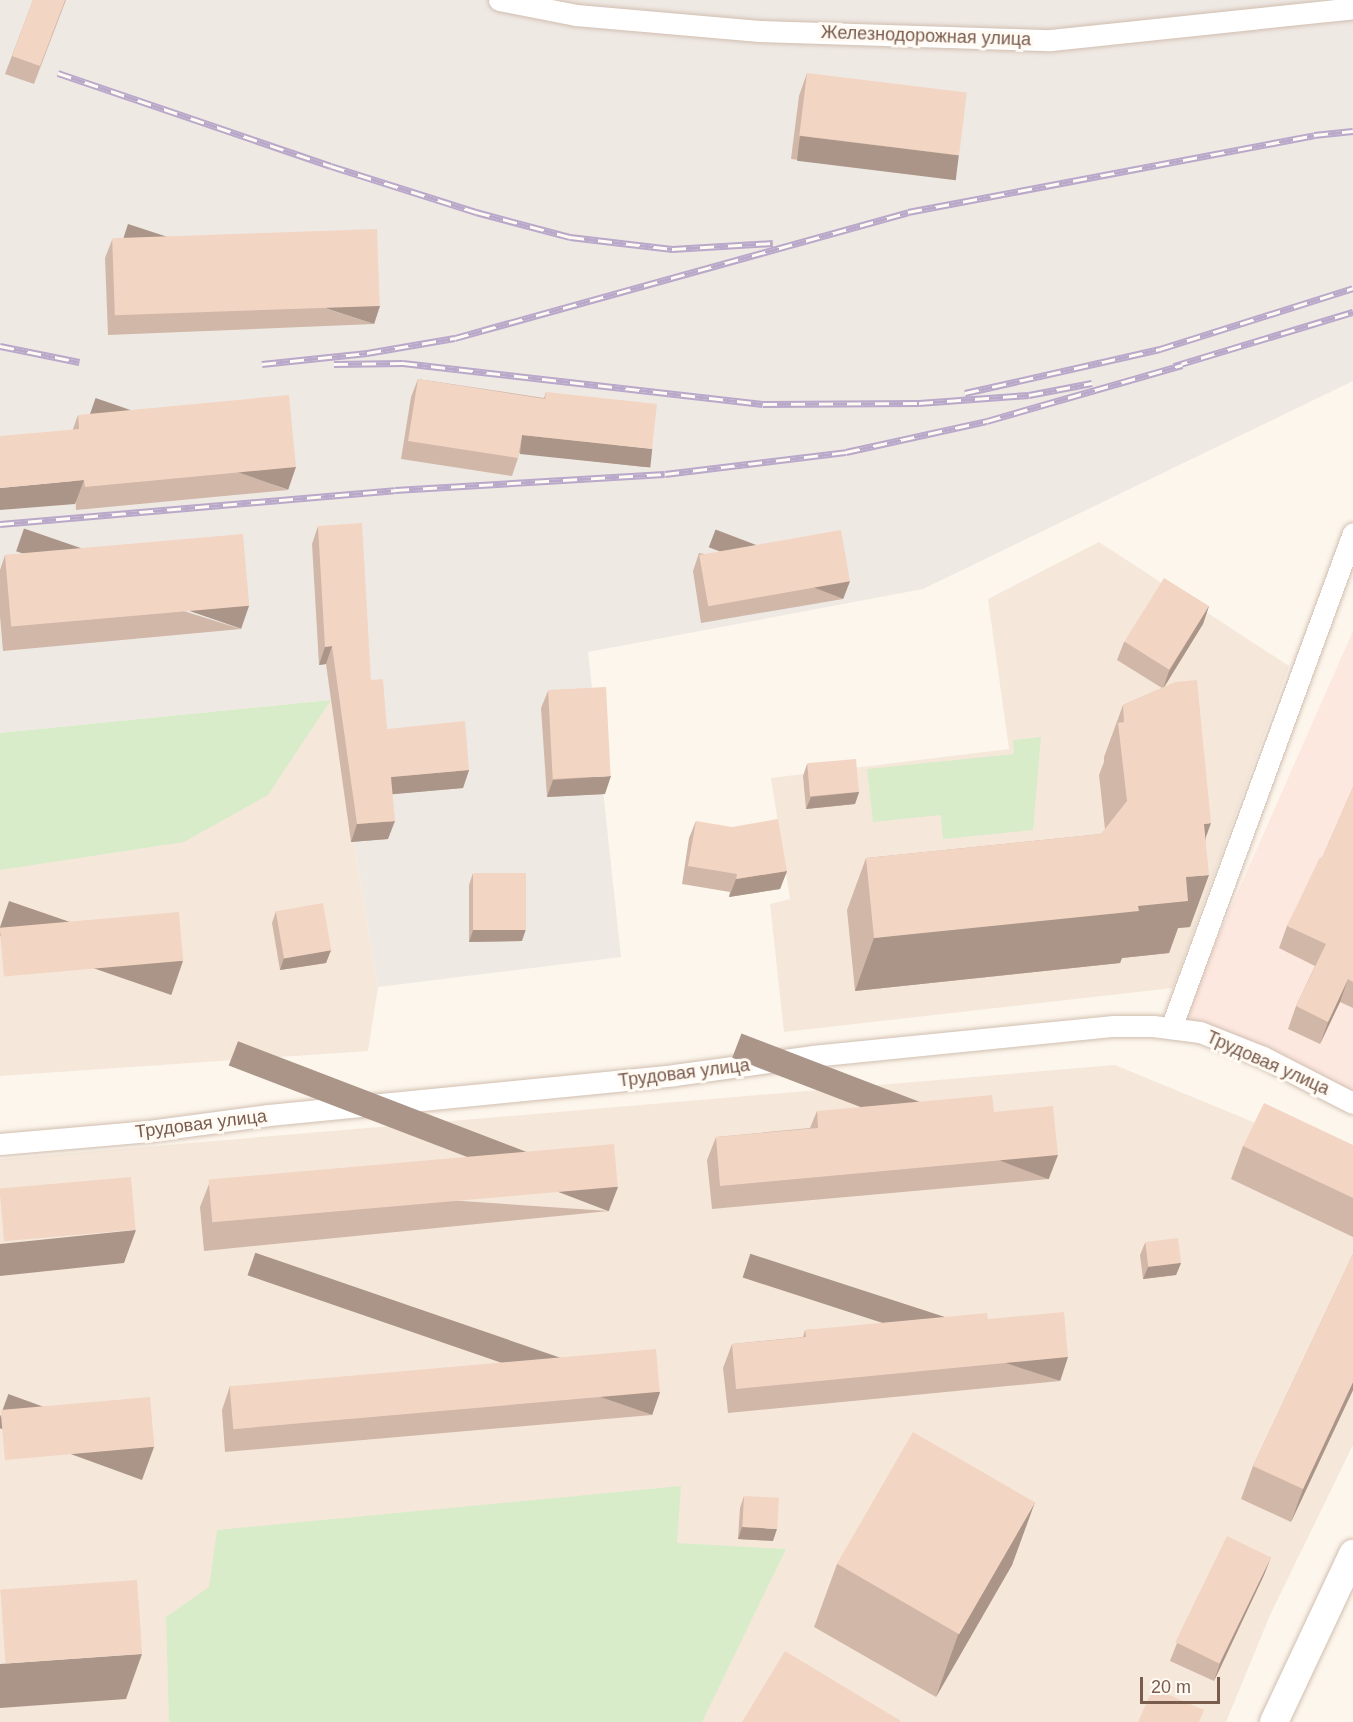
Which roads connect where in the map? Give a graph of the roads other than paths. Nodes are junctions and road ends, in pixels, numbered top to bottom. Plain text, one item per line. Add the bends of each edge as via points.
1 (499, 0) edge
2 (1353, 8) edge
3 (1353, 533) edge
4 (1172, 1028) junction
5 (1353, 1102) edge
6 (0, 1143) edge
7 (1353, 1554) edge
8 (1274, 1722) edge

1 - 2 street, Железнодорожная улица via 576,15 759,31 1051,40
3 - 4 street
4 - 5 street, Трудовая улица via 1222,1040
4 - 6 street, Трудовая улица via 1114,1026 836,1053 674,1075 269,1115 149,1131
7 - 8 main road

